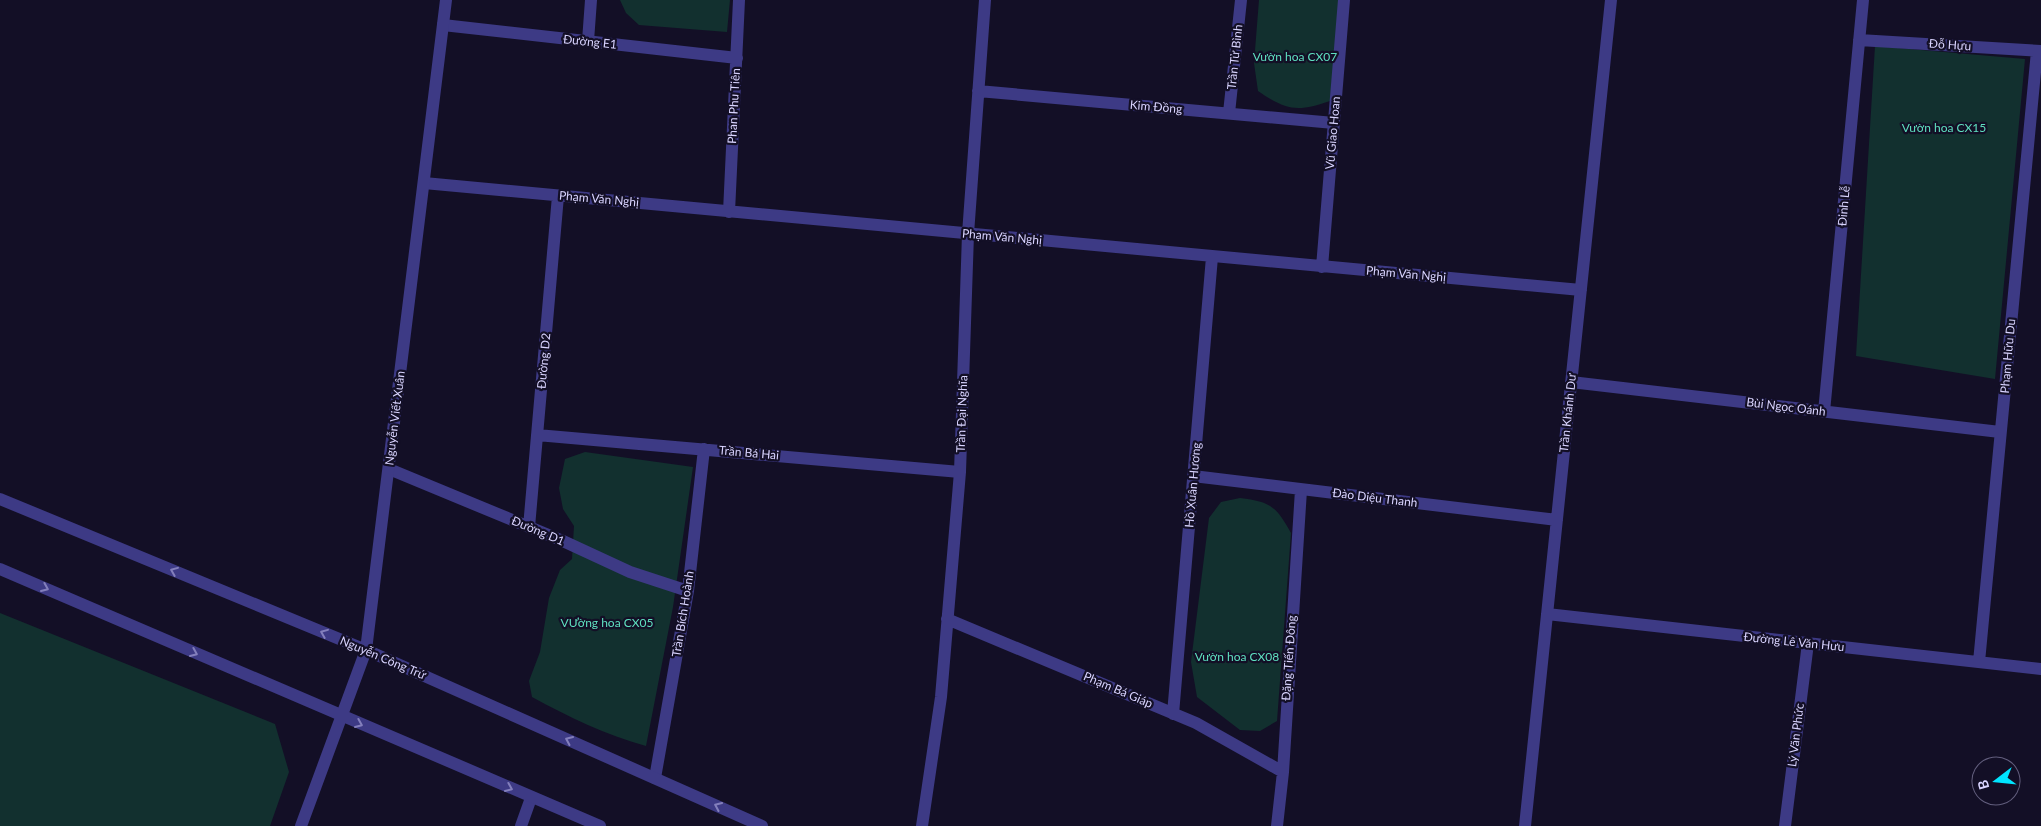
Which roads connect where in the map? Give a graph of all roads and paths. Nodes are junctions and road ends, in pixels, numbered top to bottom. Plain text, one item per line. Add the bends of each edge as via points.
1 (446, 0) edge
2 (591, 0) edge
3 (739, 0) edge
4 (985, 0) edge
5 (1241, 0) edge
6 (1344, 0) edge
7 (1611, 0) edge
8 (1863, 0) edge
9 (443, 25) junction
10 (1859, 40) junction
11 (588, 41) junction
12 (2039, 51) edge
13 (736, 58) junction
14 (978, 91) junction
15 (1229, 113) junction
16 (1334, 123) junction
17 (424, 183) junction
18 (558, 196) junction
19 (729, 212) junction
20 (968, 234) junction
21 (1212, 257) junction
22 (1322, 266) junction
23 (1581, 290) junction
24 (1572, 382) junction
25 (1824, 412) junction
26 (2000, 432) junction
27 (538, 435) junction
28 (704, 450) junction
29 (389, 469) junction
30 (960, 472) junction
31 (1193, 476) junction
32 (1301, 490) junction
33 (0, 498) edge
34 (1557, 520) junction
35 (529, 527) junction
36 (0, 569) edge
37 (688, 591) junction
38 (1547, 614) junction
39 (947, 620) junction
40 (1808, 643) junction
41 (366, 650) junction
42 (1978, 662) junction
43 (2041, 669) edge
44 (1173, 714) junction
45 (342, 716) junction
46 (1283, 772) junction
47 (655, 778) junction
48 (532, 798) junction
49 (301, 826) edge
50 (520, 826) edge
51 (600, 826) edge
52 (762, 826) edge
53 (922, 826) edge
54 (1277, 826) edge
55 (1524, 826) edge
56 (1785, 826) edge

1 - 9 street, Nguyễn Viết Xuân
2 - 11 street
3 - 13 street, Phan Phu Tiên
4 - 14 street, Trần Đại Nghĩa
5 - 15 street, Trần Tử Bình
6 - 16 street, Vũ Giao Hoan
7 - 23 street, Trần Khánh Dư
8 - 10 street, Đinh Lễ
9 - 11 street, Đường E1
9 - 17 street, Nguyễn Viết Xuân
10 - 12 street, Đỗ Hựu
10 - 25 street, Đinh Lễ
11 - 13 street, Đường E1
12 - 26 street, Phạm Hữu Du
13 - 19 street, Phan Phu Tiên
14 - 15 street, Kim Đồng
14 - 20 street, Trần Đại Nghĩa
15 - 16 street, Kim Đồng
16 - 22 street, Vũ Giao Hoan
17 - 18 street, Phạm Văn Nghị
17 - 29 street, Nguyễn Viết Xuân
18 - 19 street, Phạm Văn Nghị
18 - 27 street, Đường D2
19 - 20 street, Phạm Văn Nghị
20 - 21 street, Phạm Văn Nghị
20 - 30 street, Trần Đại Nghĩa
21 - 22 street, Phạm Văn Nghị
21 - 31 street, Hồ Xuân Hương
22 - 23 street, Phạm Văn Nghị
23 - 24 street, Trần Khánh Dư
24 - 25 street, Bùi Ngọc Oánh
24 - 34 street, Trần Khánh Dư
25 - 26 street, Bùi Ngọc Oánh
26 - 42 street, Phạm Hữu Du
27 - 28 street, Trần Bá Hai
27 - 35 street, Đường D2
28 - 30 street, Trần Bá Hai
28 - 37 street, Trần Bích Hoành
29 - 35 street, Đường D1
29 - 41 street, Nguyễn Viết Xuân
30 - 39 street, Trần Đại Nghĩa
31 - 32 street, Đào Diệu Thanh
31 - 44 street, Hồ Xuân Hương
32 - 34 street, Đào Diệu Thanh
32 - 46 street, Đặng Tiến Đông
41 -> 33 street, Nguyễn Công Trứ
34 - 38 street, Trần Khánh Dư
35 - 37 street, Đường D1 via 630,572
36 -> 45 street
37 - 47 street, Trần Bích Hoành
38 - 40 street, Đường Lê Văn Hưu
38 - 55 street, Trần Khánh Dư
39 - 44 street, Phạm Bá Giáp
39 - 53 street, Trần Đại Nghĩa via 941,696
40 - 42 street, Đường Lê Văn Hưu
40 - 56 street, Lý Văn Phức
41 - 45 street, Nguyễn Viết Xuân
47 -> 41 street, Nguyễn Công Trứ
42 - 43 street, Đường Lê Văn Hưu
44 - 46 street, Phạm Bá Giáp
45 -> 48 street
45 - 49 street, Nguyễn Viết Xuân
46 - 54 street, Đặng Tiến Đông
52 -> 47 street, Nguyễn Công Trứ
48 - 50 street
48 - 51 street

